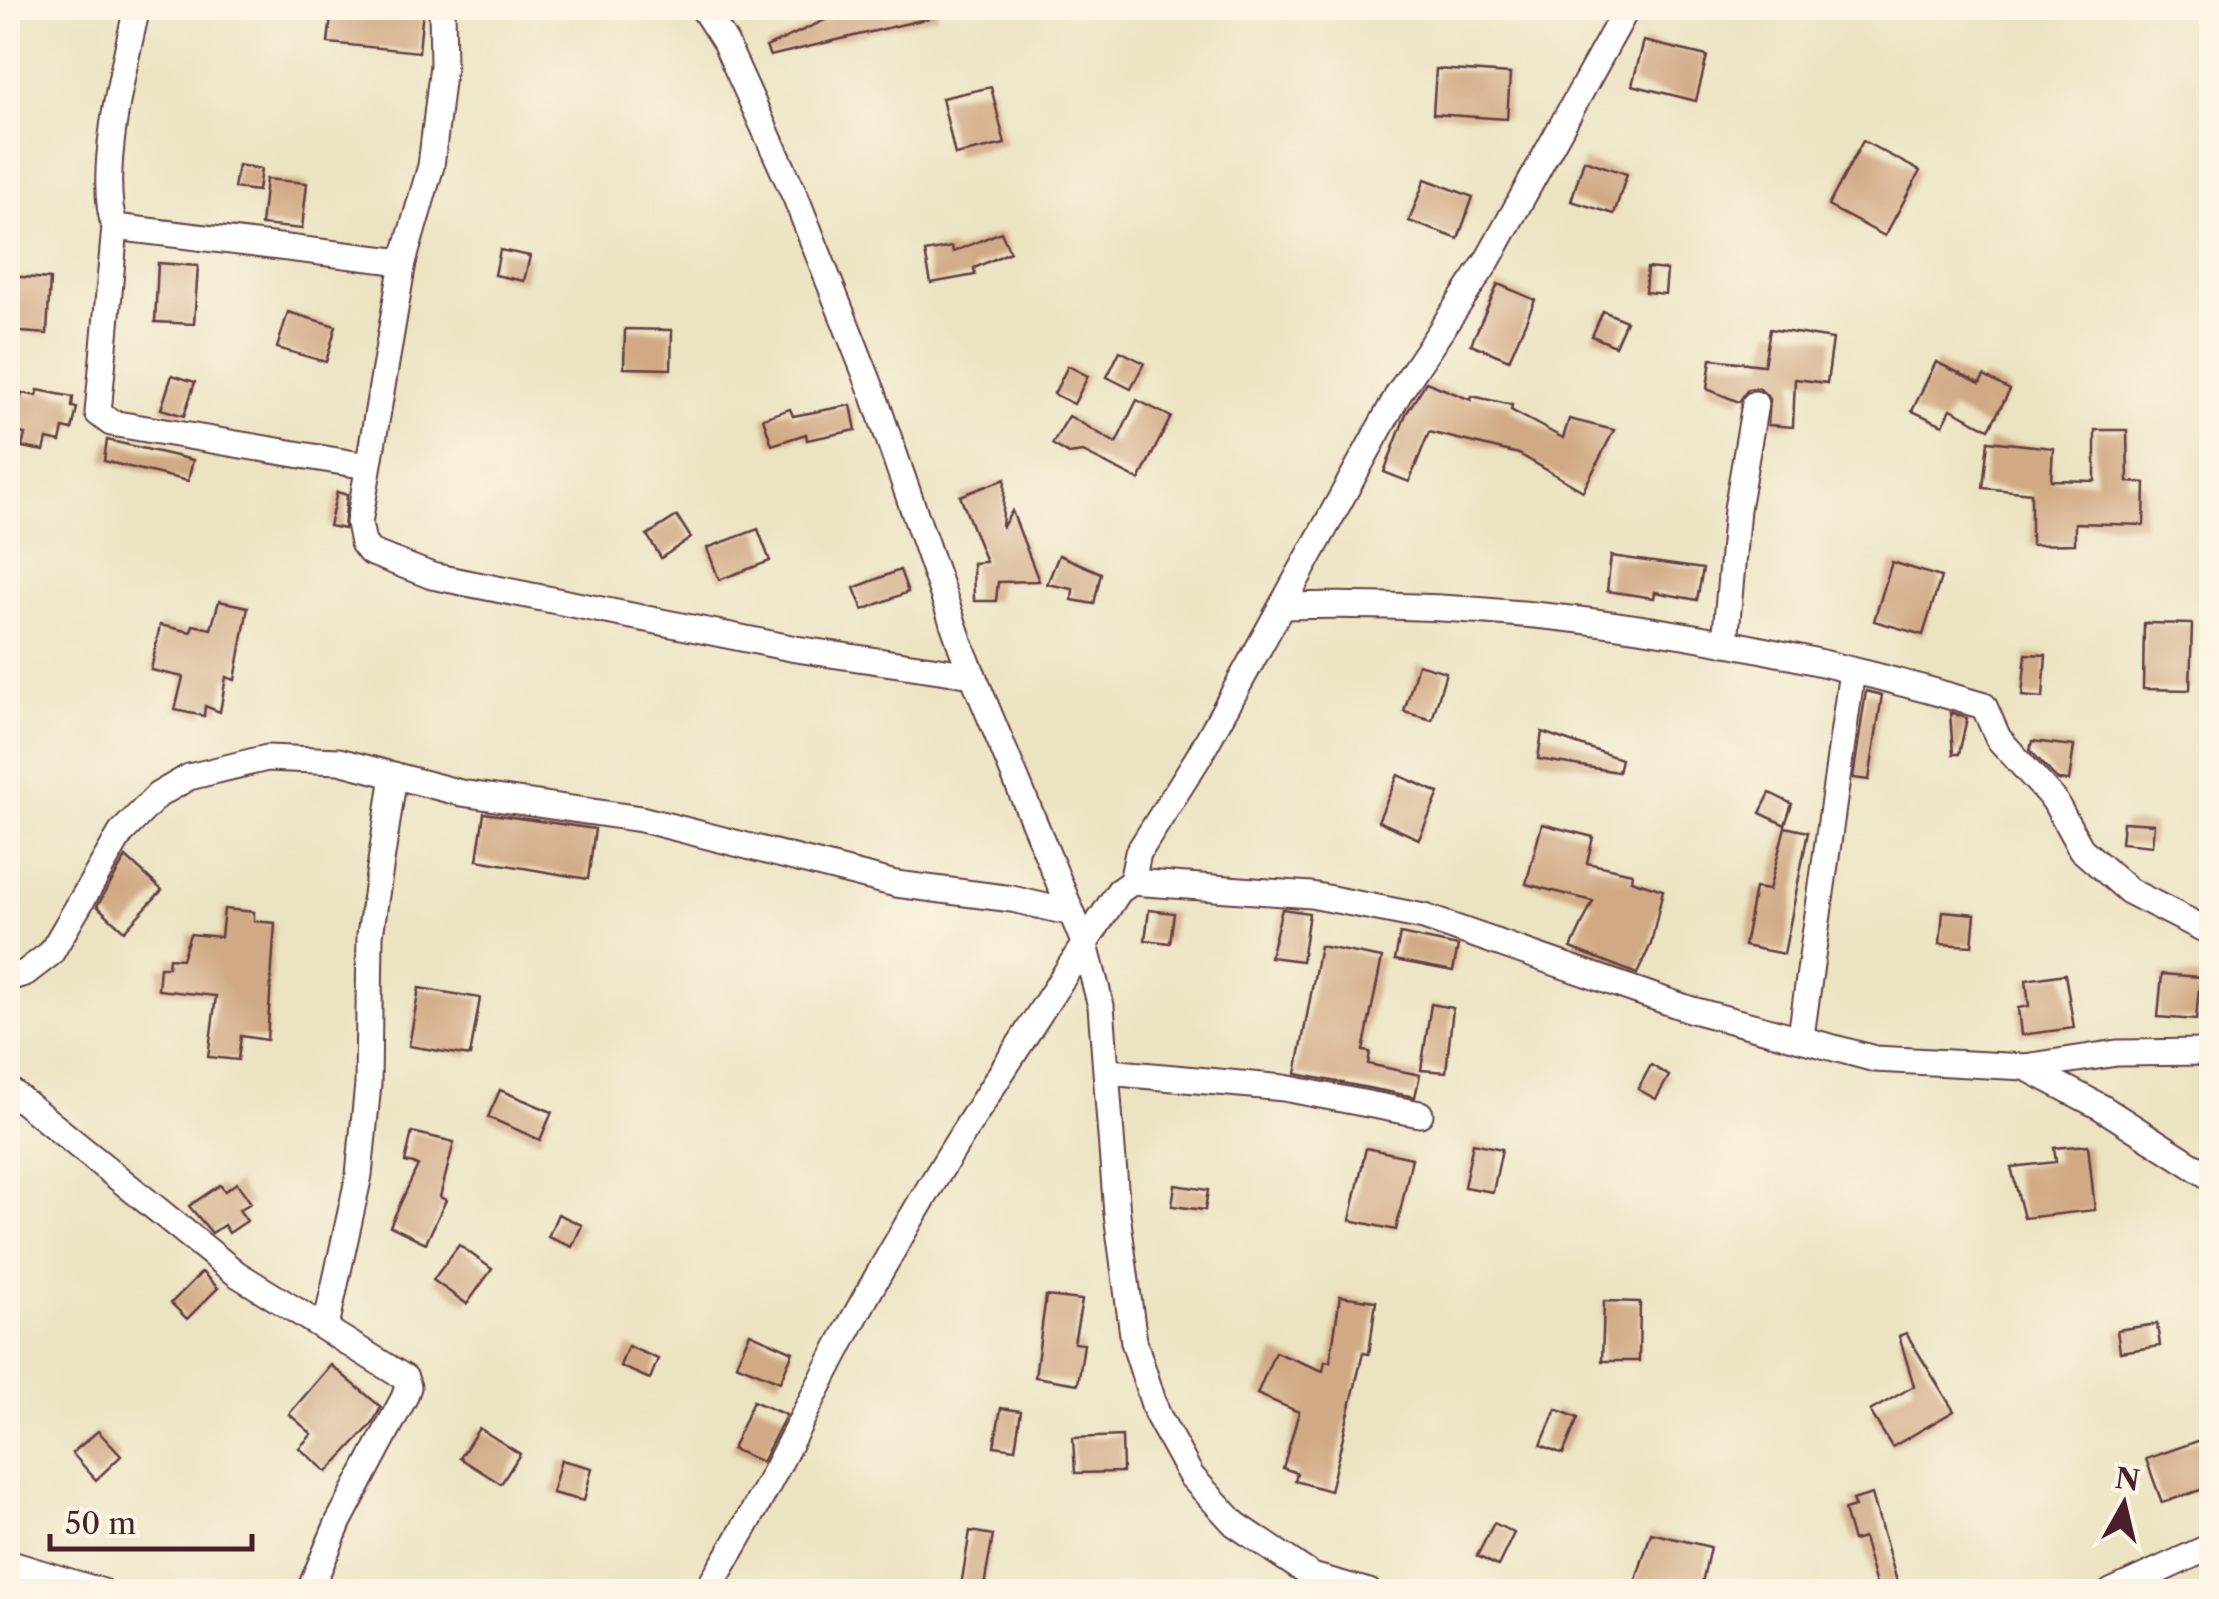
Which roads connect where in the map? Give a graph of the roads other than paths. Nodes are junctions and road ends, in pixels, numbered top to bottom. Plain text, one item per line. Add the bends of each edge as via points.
1 (137, 8) edge
2 (442, 8) edge
3 (703, 8) edge
4 (1627, 8) edge
5 (115, 226) junction
6 (403, 262) junction
7 (1755, 404) dead end
8 (367, 466) junction
9 (1283, 606) junction
10 (1724, 643) junction
11 (1852, 671) junction
12 (973, 675) junction
13 (394, 775) junction
14 (1132, 882) junction
15 (1072, 913) junction
16 (2212, 934) edge
17 (1085, 944) junction
18 (8, 978) edge
19 (1802, 1036) junction
20 (2212, 1052) edge
21 (2025, 1067) junction
22 (1108, 1072) junction
23 (8, 1089) edge
24 (1420, 1114) dead end
25 (2212, 1178) edge
26 (326, 1326) junction
27 (2212, 1546) edge
28 (8, 1564) edge
29 (1311, 1584) edge
30 (103, 1592) edge
31 (308, 1592) edge
32 (706, 1592) edge
33 (1369, 1592) edge
34 (2112, 1592) edge

1 - 5 street via 112,136
2 - 6 street via 430,166
3 - 12 street via 801,210
4 - 9 street via 1486,262 1399,393
5 - 6 street
5 - 8 street via 98,413 111,423
6 - 8 street
7 - 10 street
8 - 12 street via 359,523 363,543 378,557 432,576 796,648
9 - 10 street via 1445,608 1594,621
9 - 14 street via 1138,853
10 - 11 street
11 - 16 street via 1984,706 1998,738 2054,800 2080,849 2128,891
11 - 19 street
12 - 15 street
13 - 15 street via 640,819 896,884
13 - 18 street via 339,761 266,758 189,778 158,795 121,832 51,953
13 - 26 street via 370,936 368,1084 358,1175
14 - 17 street
14 - 19 street via 1310,895 1424,918 1688,1009
15 - 17 street
17 - 22 street via 1102,1006
17 - 32 street via 1009,1056 852,1323 747,1528
19 - 21 street via 1875,1059
20 - 21 street via 2118,1053
21 - 25 street
22 - 24 street via 1284,1088
22 - 29 street via 1134,1342 1157,1414 1191,1476 1235,1524
23 - 26 street via 238,1274
26 - 31 street via 392,1368 408,1387
27 - 34 street
28 - 30 street
29 - 33 street

